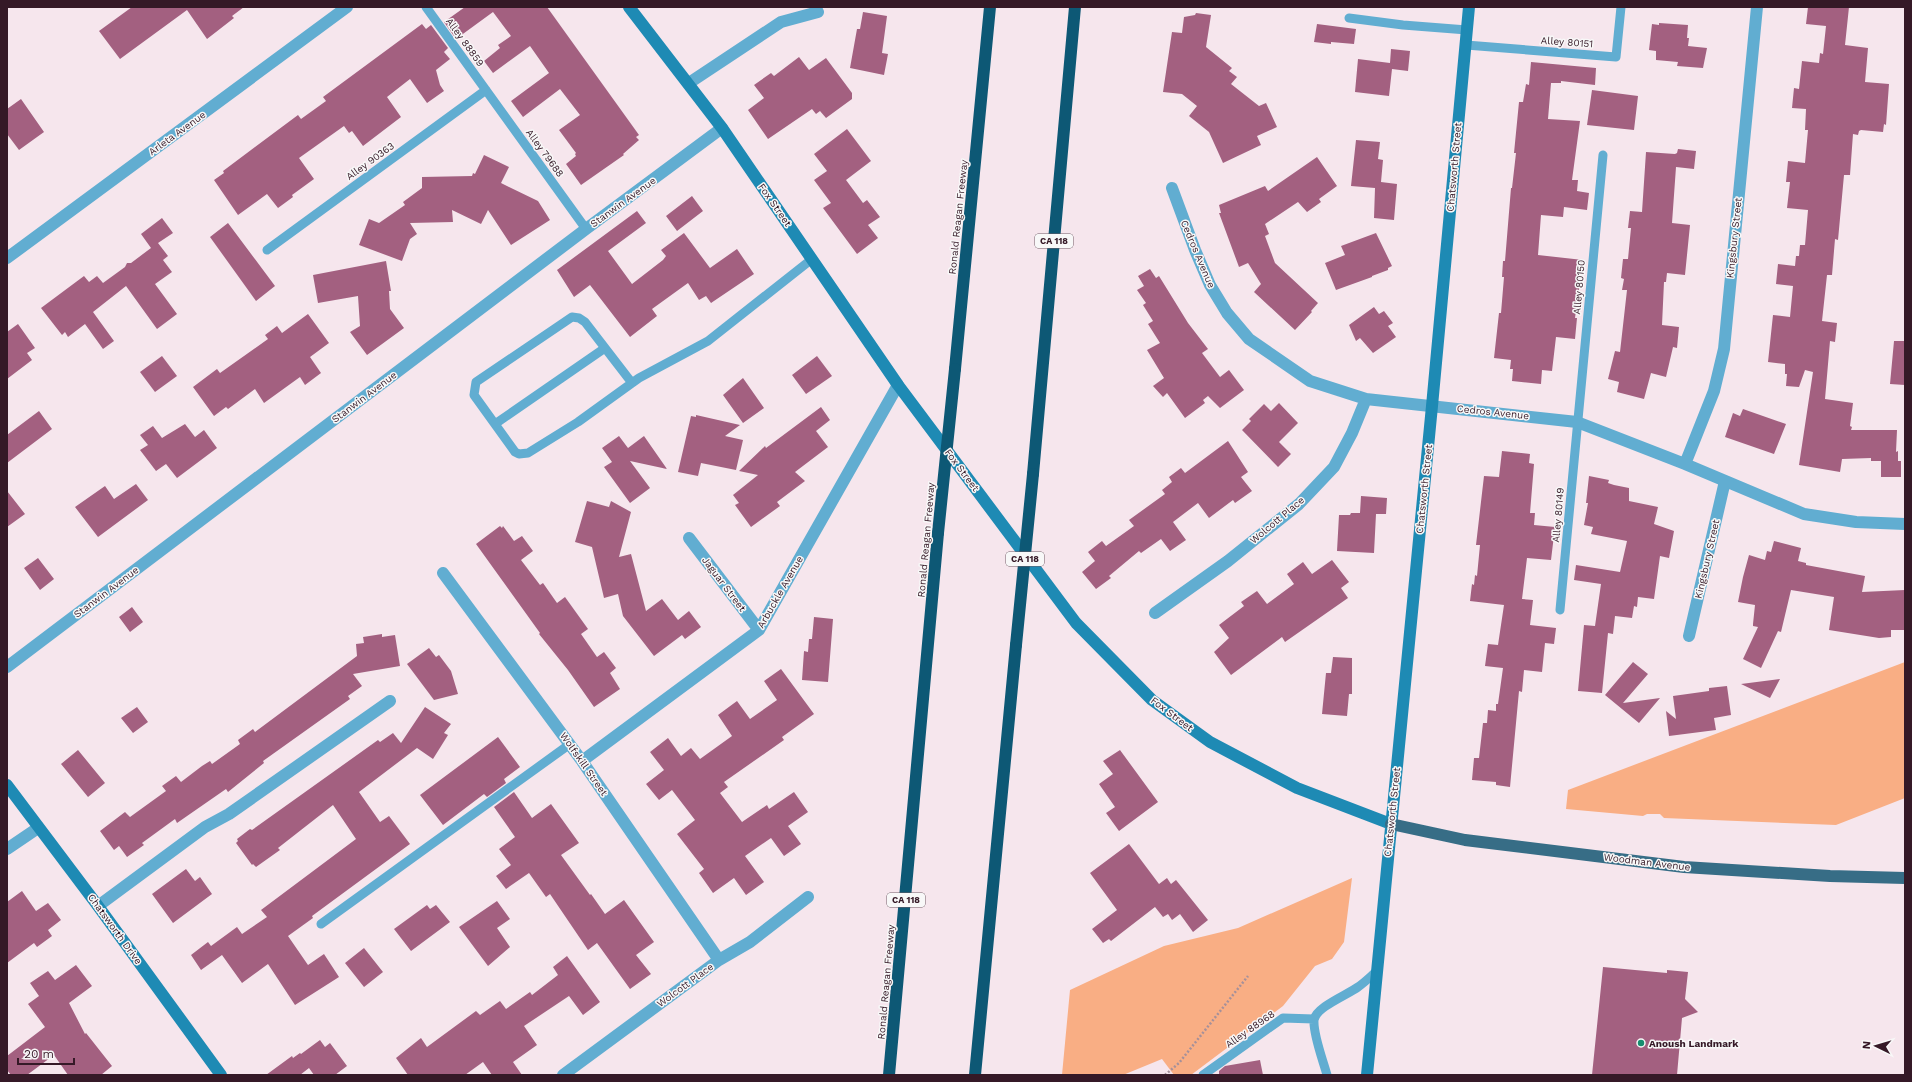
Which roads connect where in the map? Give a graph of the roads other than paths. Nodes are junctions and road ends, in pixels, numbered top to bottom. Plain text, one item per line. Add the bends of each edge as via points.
1 (347, 7) edge
2 (426, 7) edge
3 (629, 7) edge
4 (990, 7) edge
5 (1075, 7) edge
6 (1469, 7) edge
7 (1620, 7) edge
8 (1757, 7) edge
9 (818, 12) dead end
10 (1349, 18) dead end
11 (1467, 30) junction
12 (1466, 46) junction
13 (689, 83) junction
14 (486, 90) junction
15 (722, 128) junction
16 (1603, 155) dead end
17 (1172, 188) dead end
18 (586, 229) junction
19 (267, 250) dead end
20 (7, 258) edge
21 (812, 259) junction
22 (605, 348) junction
23 (632, 383) junction
24 (898, 385) junction
25 (1366, 399) junction
26 (1432, 406) junction
27 (1577, 422) junction
28 (495, 424) junction
29 (1685, 464) junction
30 (1725, 482) junction
31 (1905, 524) edge
32 (689, 538) dead end
33 (444, 573) dead end
34 (1560, 610) dead end
35 (1155, 613) dead end
36 (759, 630) junction
37 (1689, 636) dead end
38 (7, 667) edge
39 (390, 701) dead end
40 (570, 744) junction
41 (582, 760) junction
42 (7, 785) edge
43 (1391, 824) junction
44 (38, 828) junction
45 (7, 849) edge
46 (1905, 878) edge
47 (808, 897) dead end
48 (98, 906) junction
49 (320, 924) dead end
50 (719, 960) junction
51 (1377, 971) junction
52 (1314, 1019) junction
53 (221, 1075) edge
54 (564, 1075) edge
55 (889, 1075) edge
56 (975, 1075) edge
57 (1203, 1075) edge
58 (1327, 1075) edge
59 (1367, 1075) edge

1 - 20 street, Arleta Avenue
2 - 14 lane, Alley 88859
3 - 13 main road, Fox Street
4 - 55 highway, Ronald Reagan Freeway / CA 118, bridge via 938,533
5 - 56 highway, CA 118, bridge
6 - 11 main road, Chatsworth Street
7 - 12 lane, Alley 80151 via 1616,57
8 - 29 street, Kingsbury Street via 1724,349 1714,391
9 - 13 street via 781,22
10 - 11 lane
11 - 12 main road, Chatsworth Street
12 - 26 main road, Chatsworth Street
13 - 15 main road, Fox Street
14 - 18 lane, Alley 79688
14 - 19 lane, Alley 90363
15 - 18 street, Stanwin Avenue
15 - 21 main road, Fox Street
16 - 27 lane, Alley 80150
17 - 25 street, Cedros Avenue via 1210,285 1227,313 1249,339 1310,381
18 - 38 street, Stanwin Avenue
21 - 23 lane via 708,341
21 - 24 main road, Fox Street
22 - 23 lane
22 - 28 lane
22 - 28 lane via 585,322 572,317 476,382 474,395
23 - 28 lane via 578,422 528,453 515,452
24 - 36 street, Arbuckle Avenue
24 - 43 main road, Fox Street via 1076,623 1152,700 1210,742 1291,784
25 - 26 street, Cedros Avenue
25 - 35 street, Wolcott Place via 1334,467 1299,504
26 - 27 street, Cedros Avenue
26 - 43 main road, Chatsworth Street
27 - 29 street, Cedros Avenue
27 - 34 lane, Alley 80149
29 - 30 street, Cedros Avenue
30 - 31 street, Cedros Avenue via 1804,514 1856,522
30 - 37 street, Kingsbury Street
32 - 36 street, Jaguar Street
33 - 40 street, Wolfskill Street
36 - 41 street, Arbuckle Avenue
39 - 48 street via 229,814 205,827
40 - 41 street, Wolfskill Street
40 - 49 lane
41 - 50 street, Wolfskill Street
42 - 44 main road, Chatsworth Drive
43 - 46 main road, Woodman Avenue via 1465,840 1684,867
43 - 51 main road, Chatsworth Street
44 - 45 street
44 - 48 main road, Chatsworth Drive
47 - 50 street, Wolcott Place via 750,942
48 - 53 main road, Chatsworth Drive
50 - 54 street, Wolcott Place
51 - 52 lane via 1359,987 1322,1008
51 - 59 main road, Chatsworth Street
52 - 57 lane, Alley 88968 via 1283,1018
52 - 58 lane

